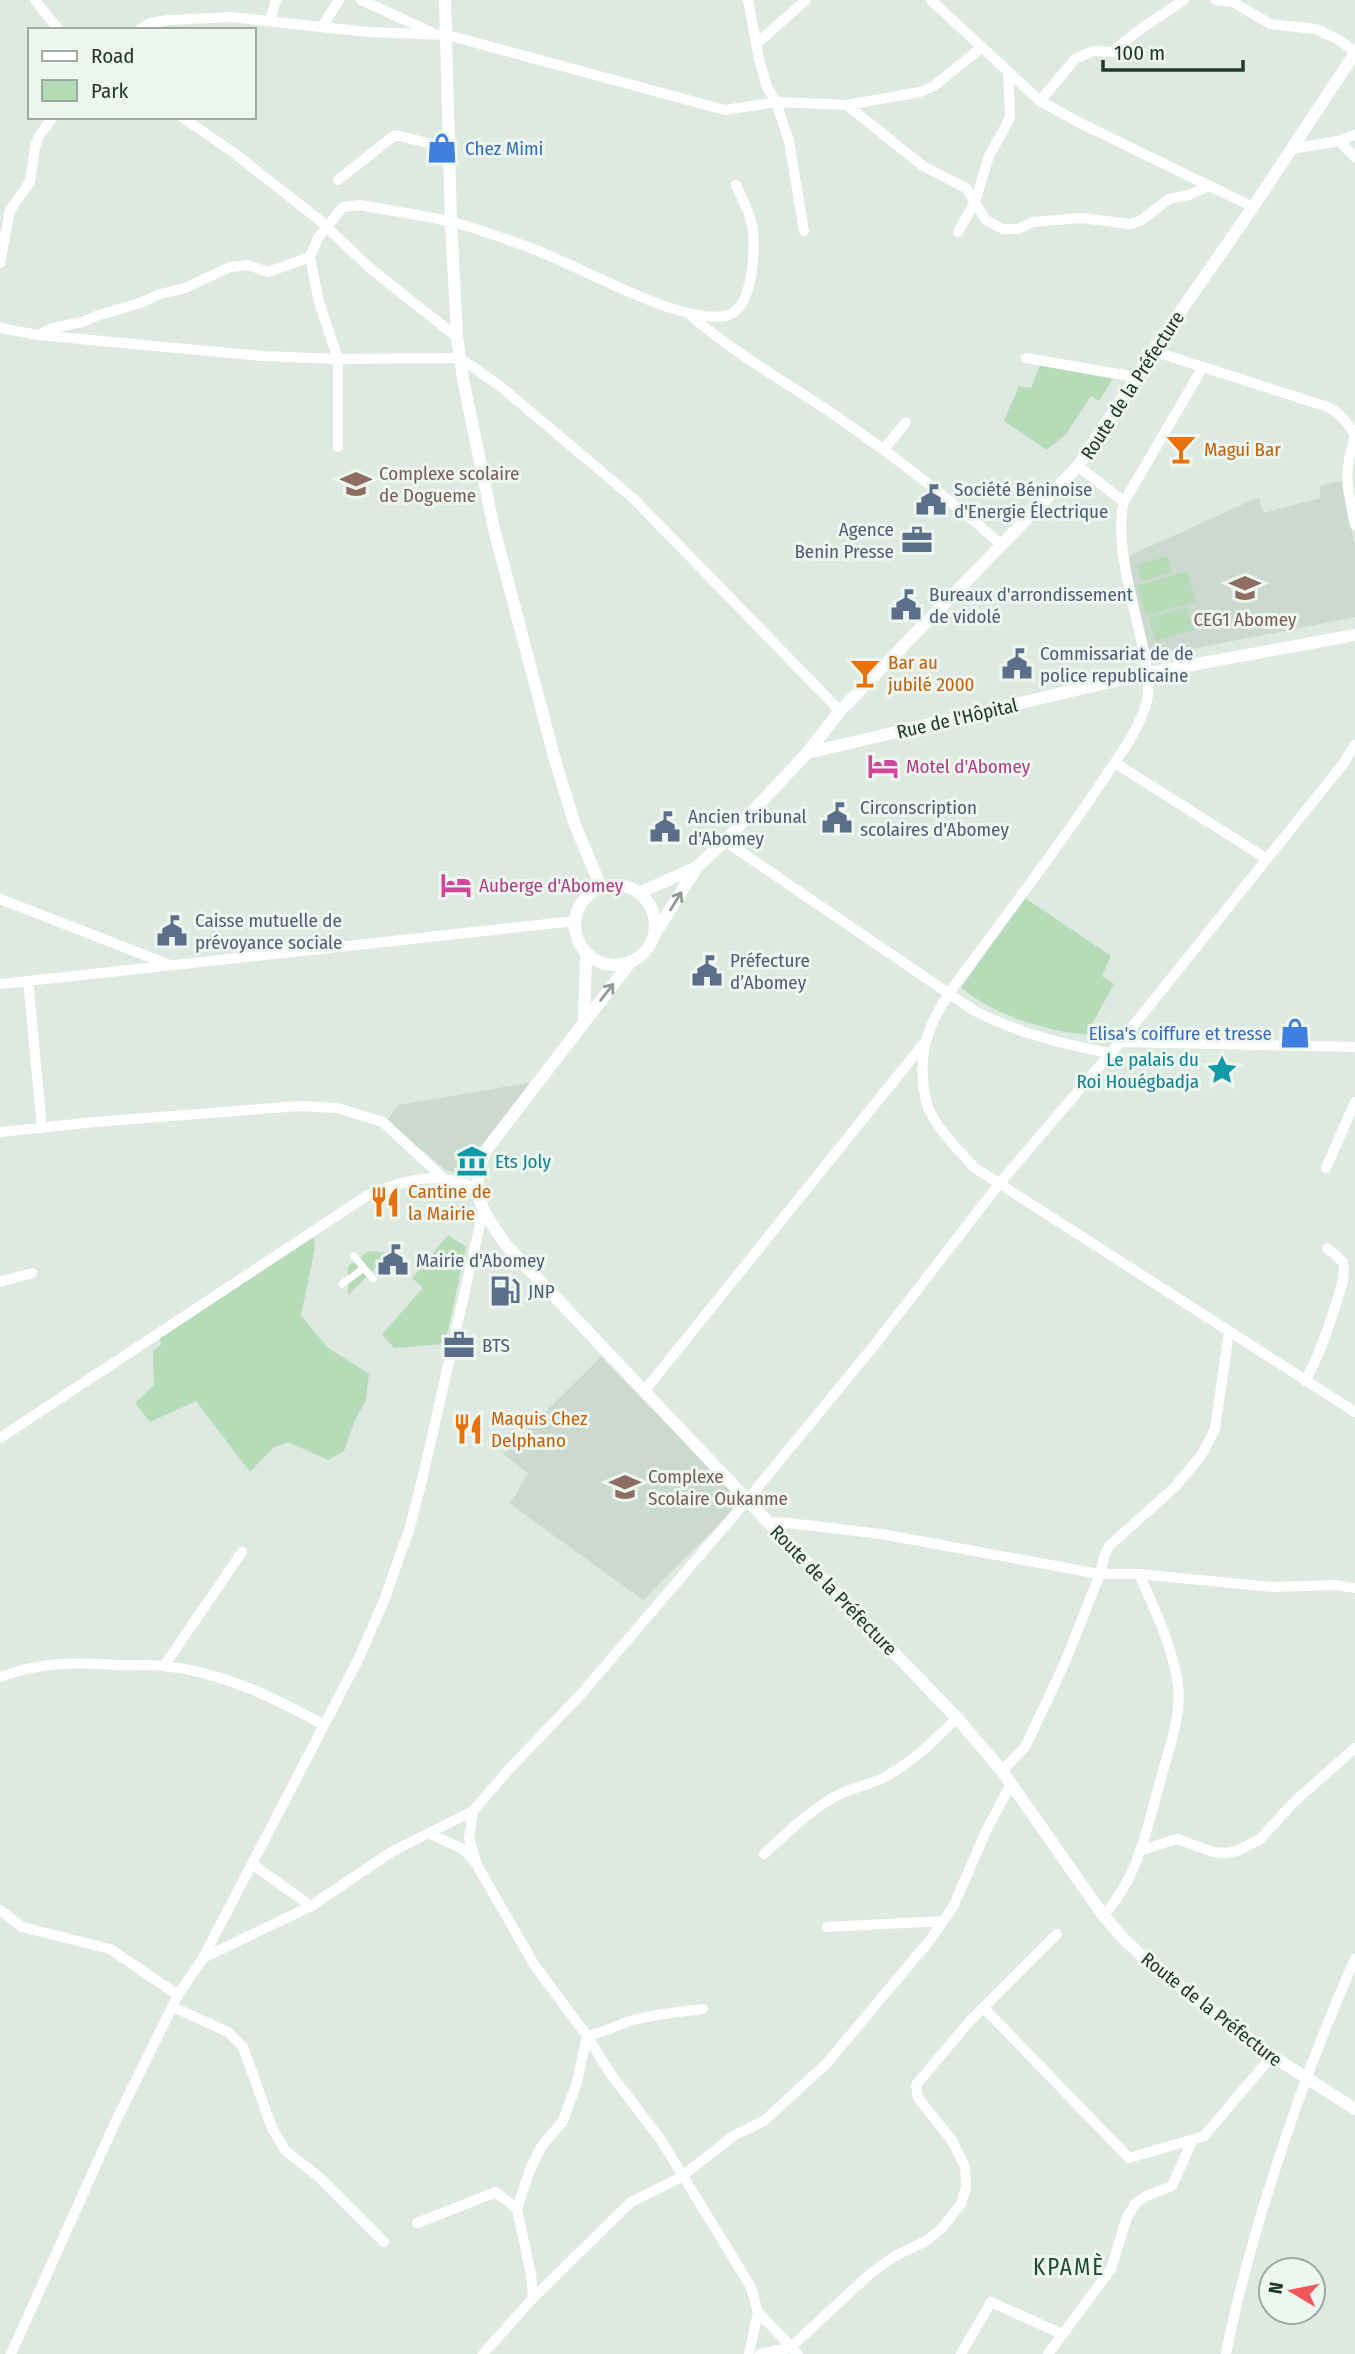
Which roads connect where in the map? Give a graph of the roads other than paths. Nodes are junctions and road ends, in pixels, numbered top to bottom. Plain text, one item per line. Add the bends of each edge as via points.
1 (35, 0) edge
2 (276, 0) edge
3 (339, 0) edge
4 (361, 0) edge
5 (445, 0) edge
6 (748, 0) edge
7 (806, 0) edge
8 (931, 0) edge
9 (1184, 0) edge
10 (1216, 0) edge
11 (270, 21) junction
12 (322, 27) junction
13 (57, 28) edge
14 (142, 28) edge
15 (441, 34) junction
16 (756, 44) junction
17 (982, 47) junction
18 (1355, 52) edge
19 (1008, 70) junction
20 (1040, 101) junction
21 (776, 102) junction
22 (847, 105) junction
23 (52, 119) edge
24 (185, 119) edge
25 (1355, 135) edge
26 (1339, 141) junction
27 (449, 148) junction
28 (1291, 149) junction
29 (1355, 157) edge
30 (338, 180) dead end
31 (736, 185) dead end
32 (1209, 186) junction
33 (975, 202) junction
34 (1253, 207) junction
35 (451, 222) junction
36 (327, 226) junction
37 (804, 231) dead end
38 (958, 232) dead end
39 (310, 257) junction
40 (0, 263) edge
41 (687, 313) junction
42 (0, 328) edge
43 (38, 335) junction
44 (457, 337) junction
45 (1153, 351) junction
46 (460, 358) junction
47 (1026, 358) dead end
48 (338, 359) junction
49 (1203, 367) junction
50 (1136, 376) junction
51 (906, 422) dead end
52 (1355, 436) edge
53 (338, 447) dead end
54 (884, 449) junction
55 (1079, 466) junction
56 (1124, 502) junction
57 (1355, 525) edge
58 (1002, 545) junction
59 (1355, 635) edge
60 (1148, 673) junction
61 (840, 711) junction
62 (1355, 745) edge
63 (807, 753) junction
64 (1115, 763) junction
65 (725, 841) junction
66 (1267, 859) junction
67 (697, 867) junction
68 (601, 887) junction
69 (639, 893) junction
70 (0, 900) edge
71 (575, 921) junction
72 (654, 935) junction
73 (586, 954) junction
74 (629, 964) junction
75 (173, 966) junction
76 (27, 981) junction
77 (0, 984) edge
78 (950, 995) junction
79 (584, 1021) junction
80 (925, 1042) junction
81 (1121, 1042) junction
82 (1355, 1047) edge
83 (1110, 1053) junction
84 (1355, 1102) edge
85 (42, 1128) junction
86 (0, 1132) edge
87 (1326, 1168) dead end
88 (444, 1179) junction
89 (999, 1185) junction
90 (477, 1188) junction
91 (483, 1211) junction
92 (1327, 1248) dead end
93 (354, 1256) dead end
94 (364, 1268) junction
95 (32, 1273) dead end
96 (373, 1279) dead end
97 (0, 1282) edge
98 (342, 1284) dead end
99 (1229, 1332) junction
100 (1305, 1381) junction
101 (645, 1391) junction
102 (1355, 1412) edge
103 (0, 1438) edge
104 (748, 1499) junction
105 (768, 1522) junction
106 (242, 1552) dead end
107 (1100, 1574) junction
108 (1139, 1574) junction
109 (1355, 1588) edge
110 (164, 1666) junction
111 (0, 1677) edge
112 (957, 1718) junction
113 (324, 1724) junction
114 (1355, 1748) edge
115 (1002, 1771) junction
116 (1011, 1784) junction
117 (473, 1811) junction
118 (430, 1834) junction
119 (1141, 1850) junction
120 (764, 1854) dead end
121 (252, 1864) junction
122 (477, 1865) junction
123 (311, 1906) junction
124 (0, 1910) edge
125 (1104, 1915) junction
126 (943, 1921) junction
127 (827, 1927) dead end
128 (1057, 1934) dead end
129 (203, 1958) junction
130 (1355, 1959) edge
131 (178, 1995) junction
132 (173, 2007) junction
133 (984, 2008) junction
134 (703, 2009) dead end
135 (587, 2036) junction
136 (1272, 2056) junction
137 (1305, 2079) junction
138 (1355, 2109) edge
139 (1193, 2139) junction
140 (681, 2176) junction
141 (517, 2209) junction
142 (417, 2223) dead end
143 (384, 2242) dead end
144 (533, 2298) junction
145 (758, 2312) junction
146 (1062, 2334) junction
147 (794, 2351) edge
148 (11, 2354) edge
149 (482, 2354) edge
150 (750, 2354) edge
151 (760, 2354) edge
152 (961, 2354) edge
153 (1048, 2354) edge
154 (1226, 2354) edge

1 - 13 street
2 - 11 street
3 - 12 street
4 - 15 street
5 - 15 street
6 - 16 street
7 - 16 street
8 - 17 street
9 - 20 street via 1112,52 1093,51 1075,59
10 - 18 street via 1233,2 1270,24 1316,29
11 - 12 street
11 - 14 street via 197,17
12 - 15 street
15 - 21 street via 725,110
15 - 27 street
16 - 21 street via 767,87
17 - 19 street
17 - 22 street via 928,90
18 - 28 street, Route de la Préfecture
19 - 20 street
19 - 33 street via 1010,118 989,156
20 - 32 street
21 - 22 street
21 - 37 street via 789,141
22 - 33 street via 923,166 966,188
23 - 40 street via 35,147 30,182 10,209
24 - 36 street
25 - 26 street
26 - 28 street
26 - 29 street
27 - 30 street via 395,135
27 - 35 street
28 - 34 street, Route de la Préfecture
31 - 41 street via 754,237 746,297 728,315
32 - 33 street via 1169,199 1140,221 1130,223 1082,218 1033,222 1011,230 986,220
32 - 34 street
33 - 38 street
34 - 45 street, Route de la Préfecture
35 - 36 street via 351,205
35 - 41 street via 548,254
35 - 44 street
36 - 39 street
36 - 44 street via 371,269
39 - 43 street via 268,272 248,265 230,267 185,288
39 - 48 street via 318,302
41 - 54 street via 718,340
42 - 43 street
43 - 48 street
44 - 46 street
45 - 49 street
45 - 50 street, Route de la Préfecture
46 - 48 street
46 - 61 street via 634,499
46 - 68 street via 494,529 555,760
47 - 50 street
48 - 53 street
49 - 52 street via 1328,407 1343,417
49 - 56 street
50 - 55 street, Route de la Préfecture
51 - 54 street
52 - 57 street via 1346,479
54 - 58 street
55 - 56 street
55 - 58 street, Route de la Préfecture
56 - 60 street via 1124,555
58 - 61 street, Route de la Préfecture
59 - 60 street, Rue de l'Hôpital
60 - 63 street, Rue de l'Hôpital
60 - 64 street via 1145,707
61 - 63 street, Route de la Préfecture
62 - 66 street
63 - 65 street, Route de la Préfecture
64 - 66 street
64 - 78 street
65 - 67 street, Route de la Préfecture
65 - 78 street
66 - 81 street
67 - 69 street, Route de la Préfecture
72 -> 67 street, Route de la Préfecture
68 - 69 street via 621,885
68 - 71 street via 580,904
69 - 72 street via 654,916
70 - 75 street
71 - 73 street via 577,939
71 - 75 street
72 - 74 street via 645,952
73 - 74 street via 611,966
73 - 79 street
79 -> 74 street, Route de la Préfecture
75 - 76 street
76 - 77 street
76 - 85 street
78 - 80 street
78 - 83 street via 1004,1026
79 - 90 street, Route de la Préfecture via 486,1150
80 - 89 street via 927,1106 975,1168
80 - 101 street
81 - 82 street
81 - 83 street
83 - 89 street
84 - 87 street
85 - 86 street
85 - 88 street via 300,1106 337,1108 383,1122
88 - 90 street
88 - 103 street via 420,1179 368,1195
89 - 99 street
89 - 104 street
90 - 91 street, Route de la Préfecture
91 - 101 street, Route de la Préfecture via 506,1245
91 - 113 street via 410,1527 359,1658
92 - 100 street via 1343,1262 1345,1272 1329,1330
93 - 94 street
94 - 96 street
94 - 98 street
95 - 97 street
99 - 100 street
99 - 107 street via 1215,1429 1202,1454 1175,1487 1110,1545
100 - 102 street
101 - 104 street, Route de la Préfecture
104 - 105 street, Route de la Préfecture
104 - 117 street via 582,1693
105 - 107 street via 881,1534
105 - 112 street, Route de la Préfecture
106 - 110 street
107 - 108 street
107 - 115 street via 1025,1747
108 - 109 street via 1272,1587
108 - 119 street via 1174,1657 1178,1688 1177,1720
110 - 111 street via 53,1664
110 - 113 street via 234,1681
112 - 115 street, Route de la Préfecture
112 - 120 street via 901,1767 834,1797
113 - 121 street
114 - 119 street via 1250,1846 1213,1852 1177,1839
115 - 116 street, Route de la Préfecture
116 - 125 street, Route de la Préfecture
116 - 126 street
117 - 118 street
117 - 122 street via 469,1838
118 - 122 street via 463,1849
118 - 123 street via 393,1850
119 - 125 street via 1118,1899
121 - 123 street
121 - 129 street
122 - 135 street via 535,1966
123 - 129 street
124 - 131 street via 22,1927 110,1949
125 - 136 street, Route de la Préfecture via 1149,1963
126 - 127 street
126 - 140 street via 818,2072 764,2121 733,2136
128 - 133 street
129 - 131 street
130 - 137 street
131 - 132 street
132 - 143 street via 228,2032 243,2047 272,2128 285,2150
132 - 148 street via 114,2125
133 - 139 street via 1129,2158
133 - 147 street via 916,2088 918,2098 951,2139 965,2167 961,2204 928,2240 872,2272
134 - 135 street via 660,2014
135 - 140 street
135 - 141 street via 563,2121 541,2147
136 - 137 street, Route de la Préfecture
136 - 139 street via 1204,2136
137 - 138 street, Route de la Préfecture
137 - 154 street via 1244,2274
139 - 146 street via 1172,2186 1136,2203 1111,2269
140 - 144 street via 631,2202
140 - 145 street via 751,2287
141 - 142 street via 496,2192
141 - 144 street
144 - 149 street
145 - 147 street
145 - 150 street
146 - 152 street via 991,2302
146 - 153 street
147 - 151 street

